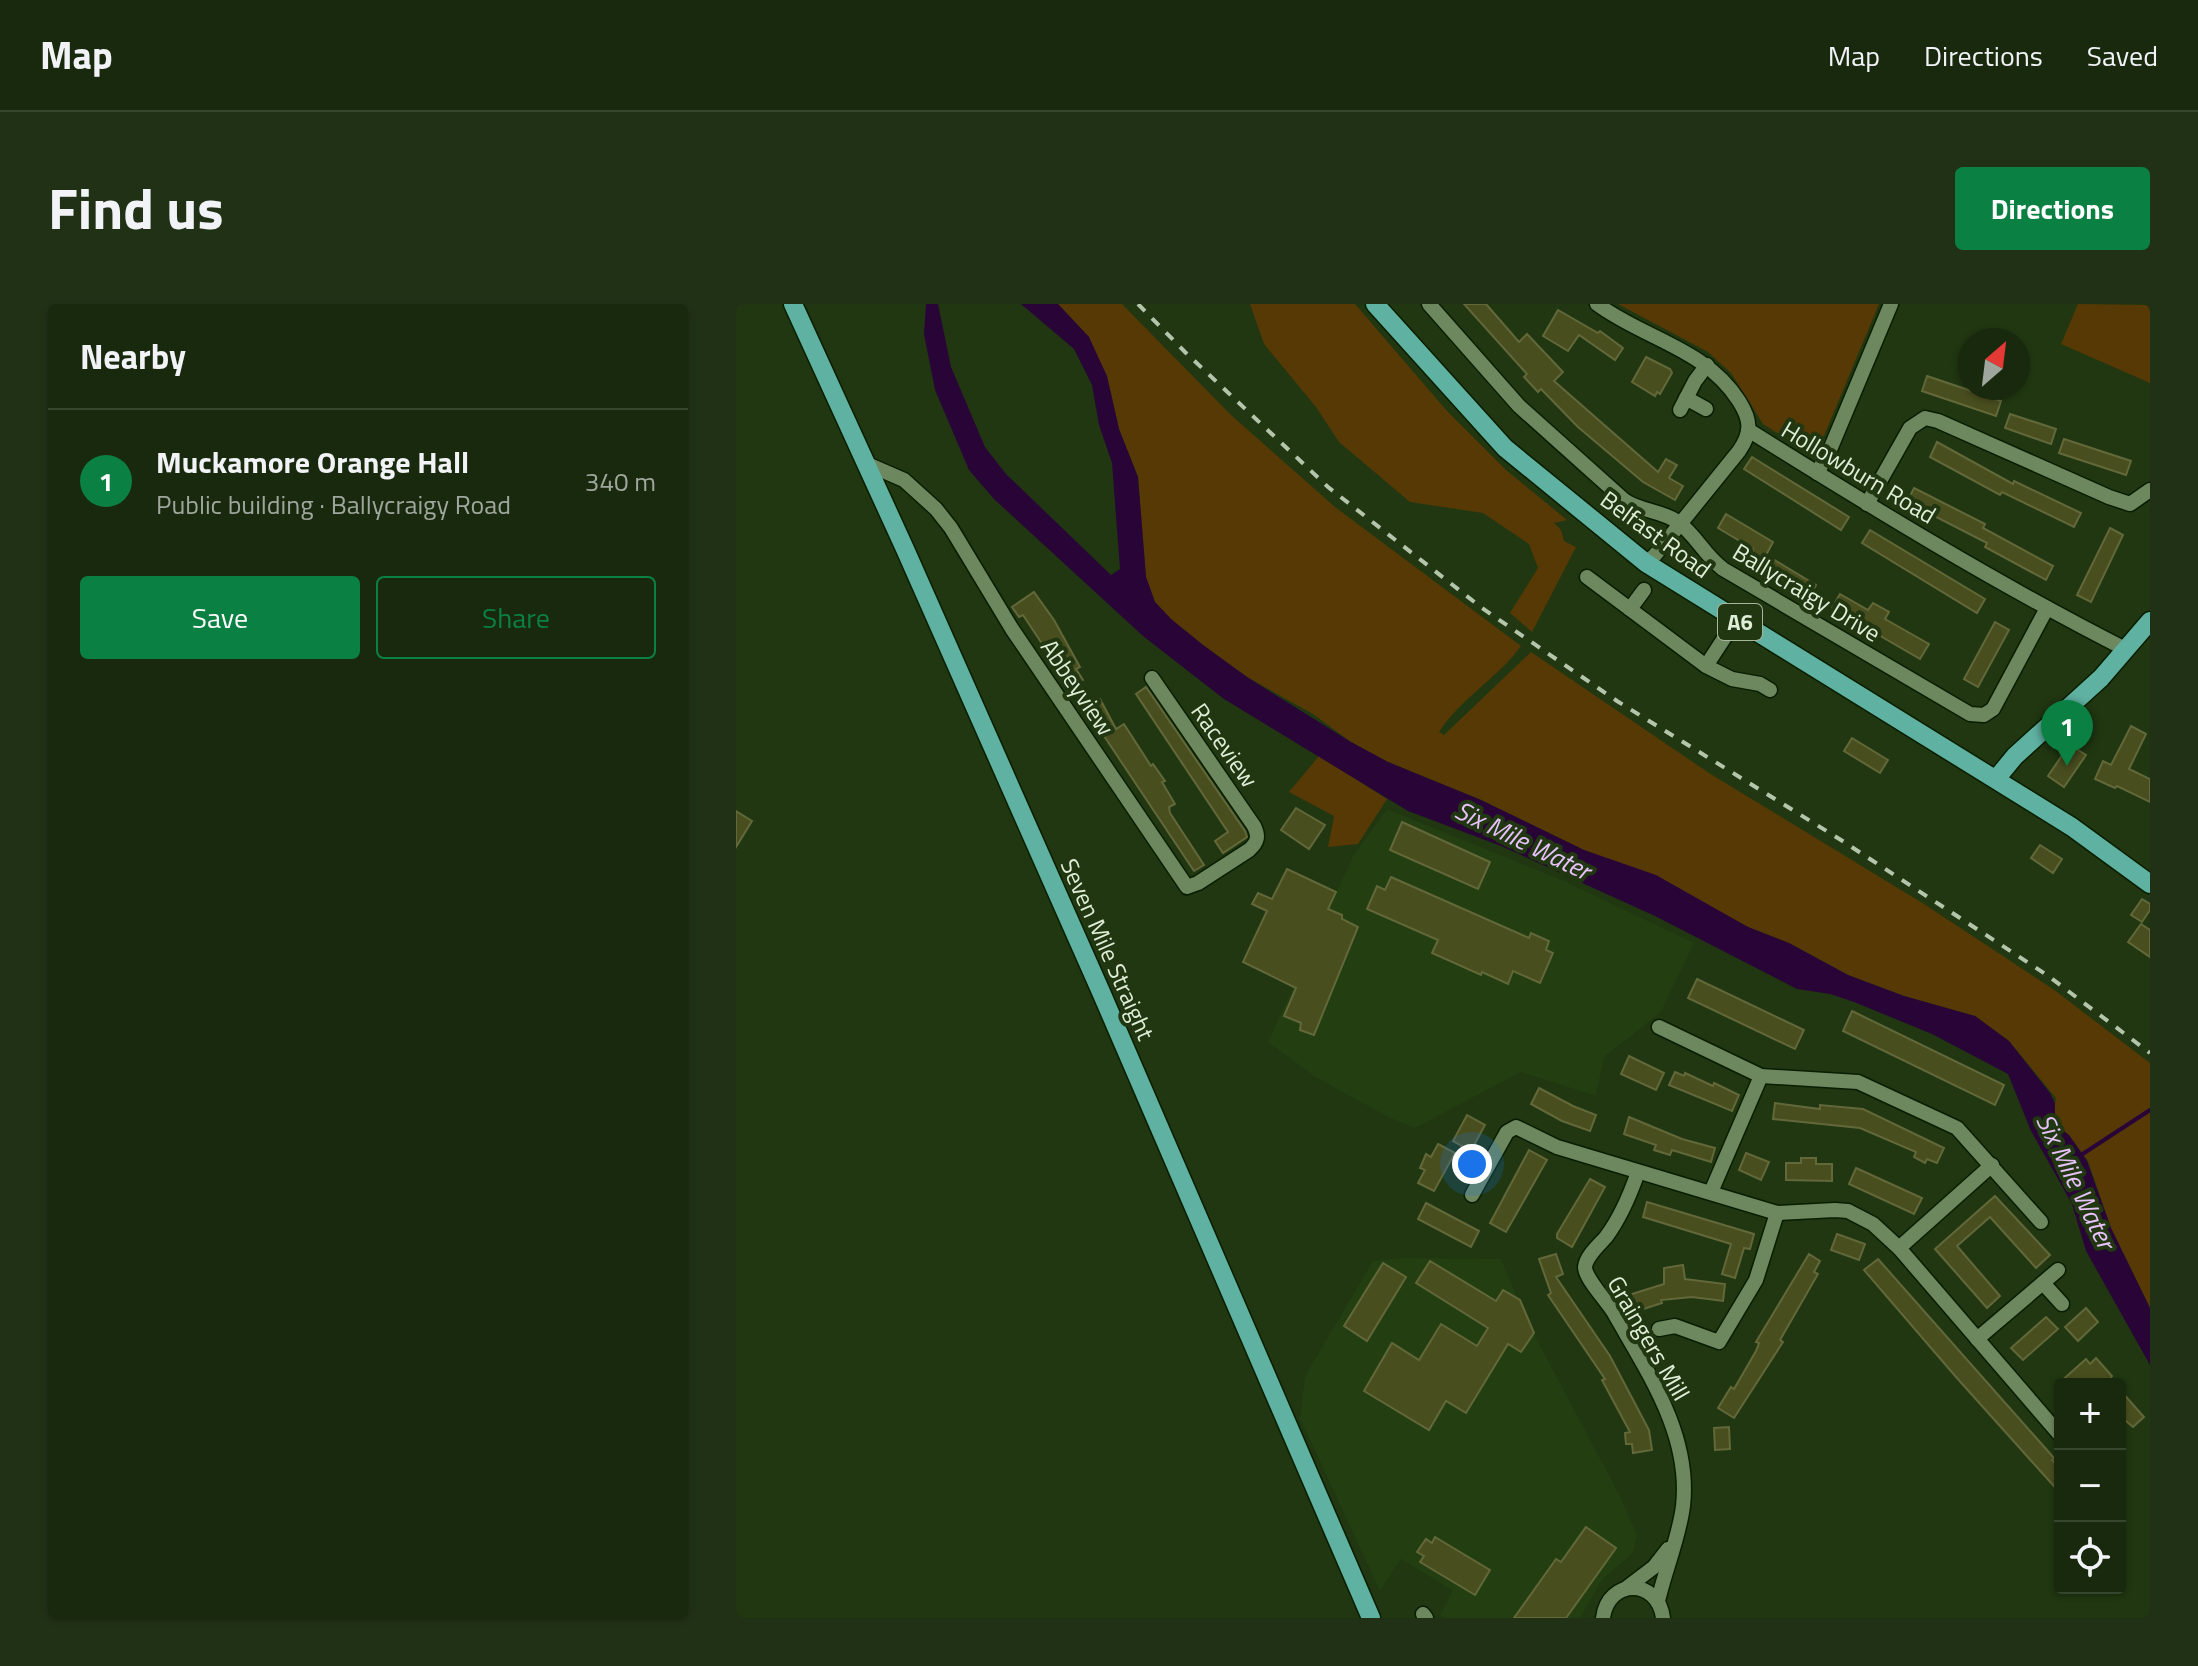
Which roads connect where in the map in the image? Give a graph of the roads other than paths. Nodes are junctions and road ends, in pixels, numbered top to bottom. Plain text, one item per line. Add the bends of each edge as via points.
1 (793, 304) edge
2 (1375, 304) edge
3 (1429, 304) edge
4 (1597, 304) edge
5 (1891, 304) edge
6 (1707, 365) junction
7 (1706, 409) dead end
8 (1750, 431) junction
9 (865, 463) junction
10 (1817, 473) junction
11 (2150, 490) edge
12 (1867, 504) junction
13 (1679, 523) junction
14 (1646, 563) junction
15 (1587, 577) dead end
16 (1644, 590) dead end
17 (2047, 608) junction
18 (1630, 609) junction
19 (1736, 620) junction
20 (2150, 621) edge
21 (2127, 650) junction
22 (1706, 666) junction
23 (1152, 678) dead end
24 (1770, 690) dead end
25 (1996, 779) junction
26 (1258, 840) joint
27 (2150, 884) edge
28 (1659, 1027) dead end
29 (1761, 1076) junction
30 (1992, 1165) junction
31 (1638, 1172) junction
32 (1711, 1192) junction
33 (1472, 1195) dead end
34 (1777, 1213) junction
35 (2041, 1222) dead end
36 (1899, 1248) junction
37 (2058, 1270) dead end
38 (2043, 1283) junction
39 (2062, 1304) dead end
40 (1659, 1329) dead end
41 (1977, 1339) junction
42 (2054, 1428) edge
43 (1675, 1539) junction
44 (1624, 1589) junction
45 (1658, 1601) junction
46 (1371, 1618) edge
47 (1603, 1618) edge
48 (1663, 1618) edge

1 - 9 main road, Seven Mile Straight
2 - 14 main road, Belfast Road / A6 via 1505,448
3 - 13 street, Ballycraigy Drive via 1519,406 1601,481 1632,506
4 - 6 street, Hollowburn Road
5 - 10 street
6 - 7 street via 1683,404
6 - 8 street, Hollowburn Road via 1737,398
8 - 10 street, Hollowburn Road
8 - 13 street
9 - 26 street, Abbeyview via 904,480 951,528 1012,629 1187,887
9 - 46 main road, Seven Mile Straight via 1095,978
10 - 12 street, Hollowburn Road
11 - 12 street via 2130,504 1925,418 1910,428
12 - 17 street, Hollowburn Road
13 - 14 street
13 - 17 street, Ballycraigy Drive via 1723,569 1974,716 1993,709
14 - 19 main road, Belfast Road / A6
15 - 18 street
16 - 18 street
17 - 21 street, Hollowburn Road
18 - 22 street
19 - 22 street
19 - 25 main road, Belfast Road / A6
20 - 21 main road
21 - 25 main road
22 - 24 street via 1732,679 1753,675
23 - 26 street, Raceview via 1254,826
25 - 27 main road, Belfast Road / A6
28 - 29 street
29 - 30 street via 1844,1080 1876,1088 1957,1128
29 - 32 street
30 - 35 street
30 - 36 street
31 - 32 street
31 - 33 street via 1513,1128
31 - 43 street, Graingers Mill via 1619,1218 1585,1267 1676,1432 1684,1494
32 - 34 street
34 - 36 street via 1848,1211 1873,1224
34 - 40 street via 1756,1280 1719,1342 1675,1326
36 - 41 street
37 - 38 street
38 - 39 street
38 - 41 street
41 - 42 street
43 - 44 street, Graingers Mill via 1654,1567
43 - 45 street, Graingers Mill
44 - 45 street via 1643,1590
44 - 47 street, Graingers Mill via 1609,1599
45 - 48 street

